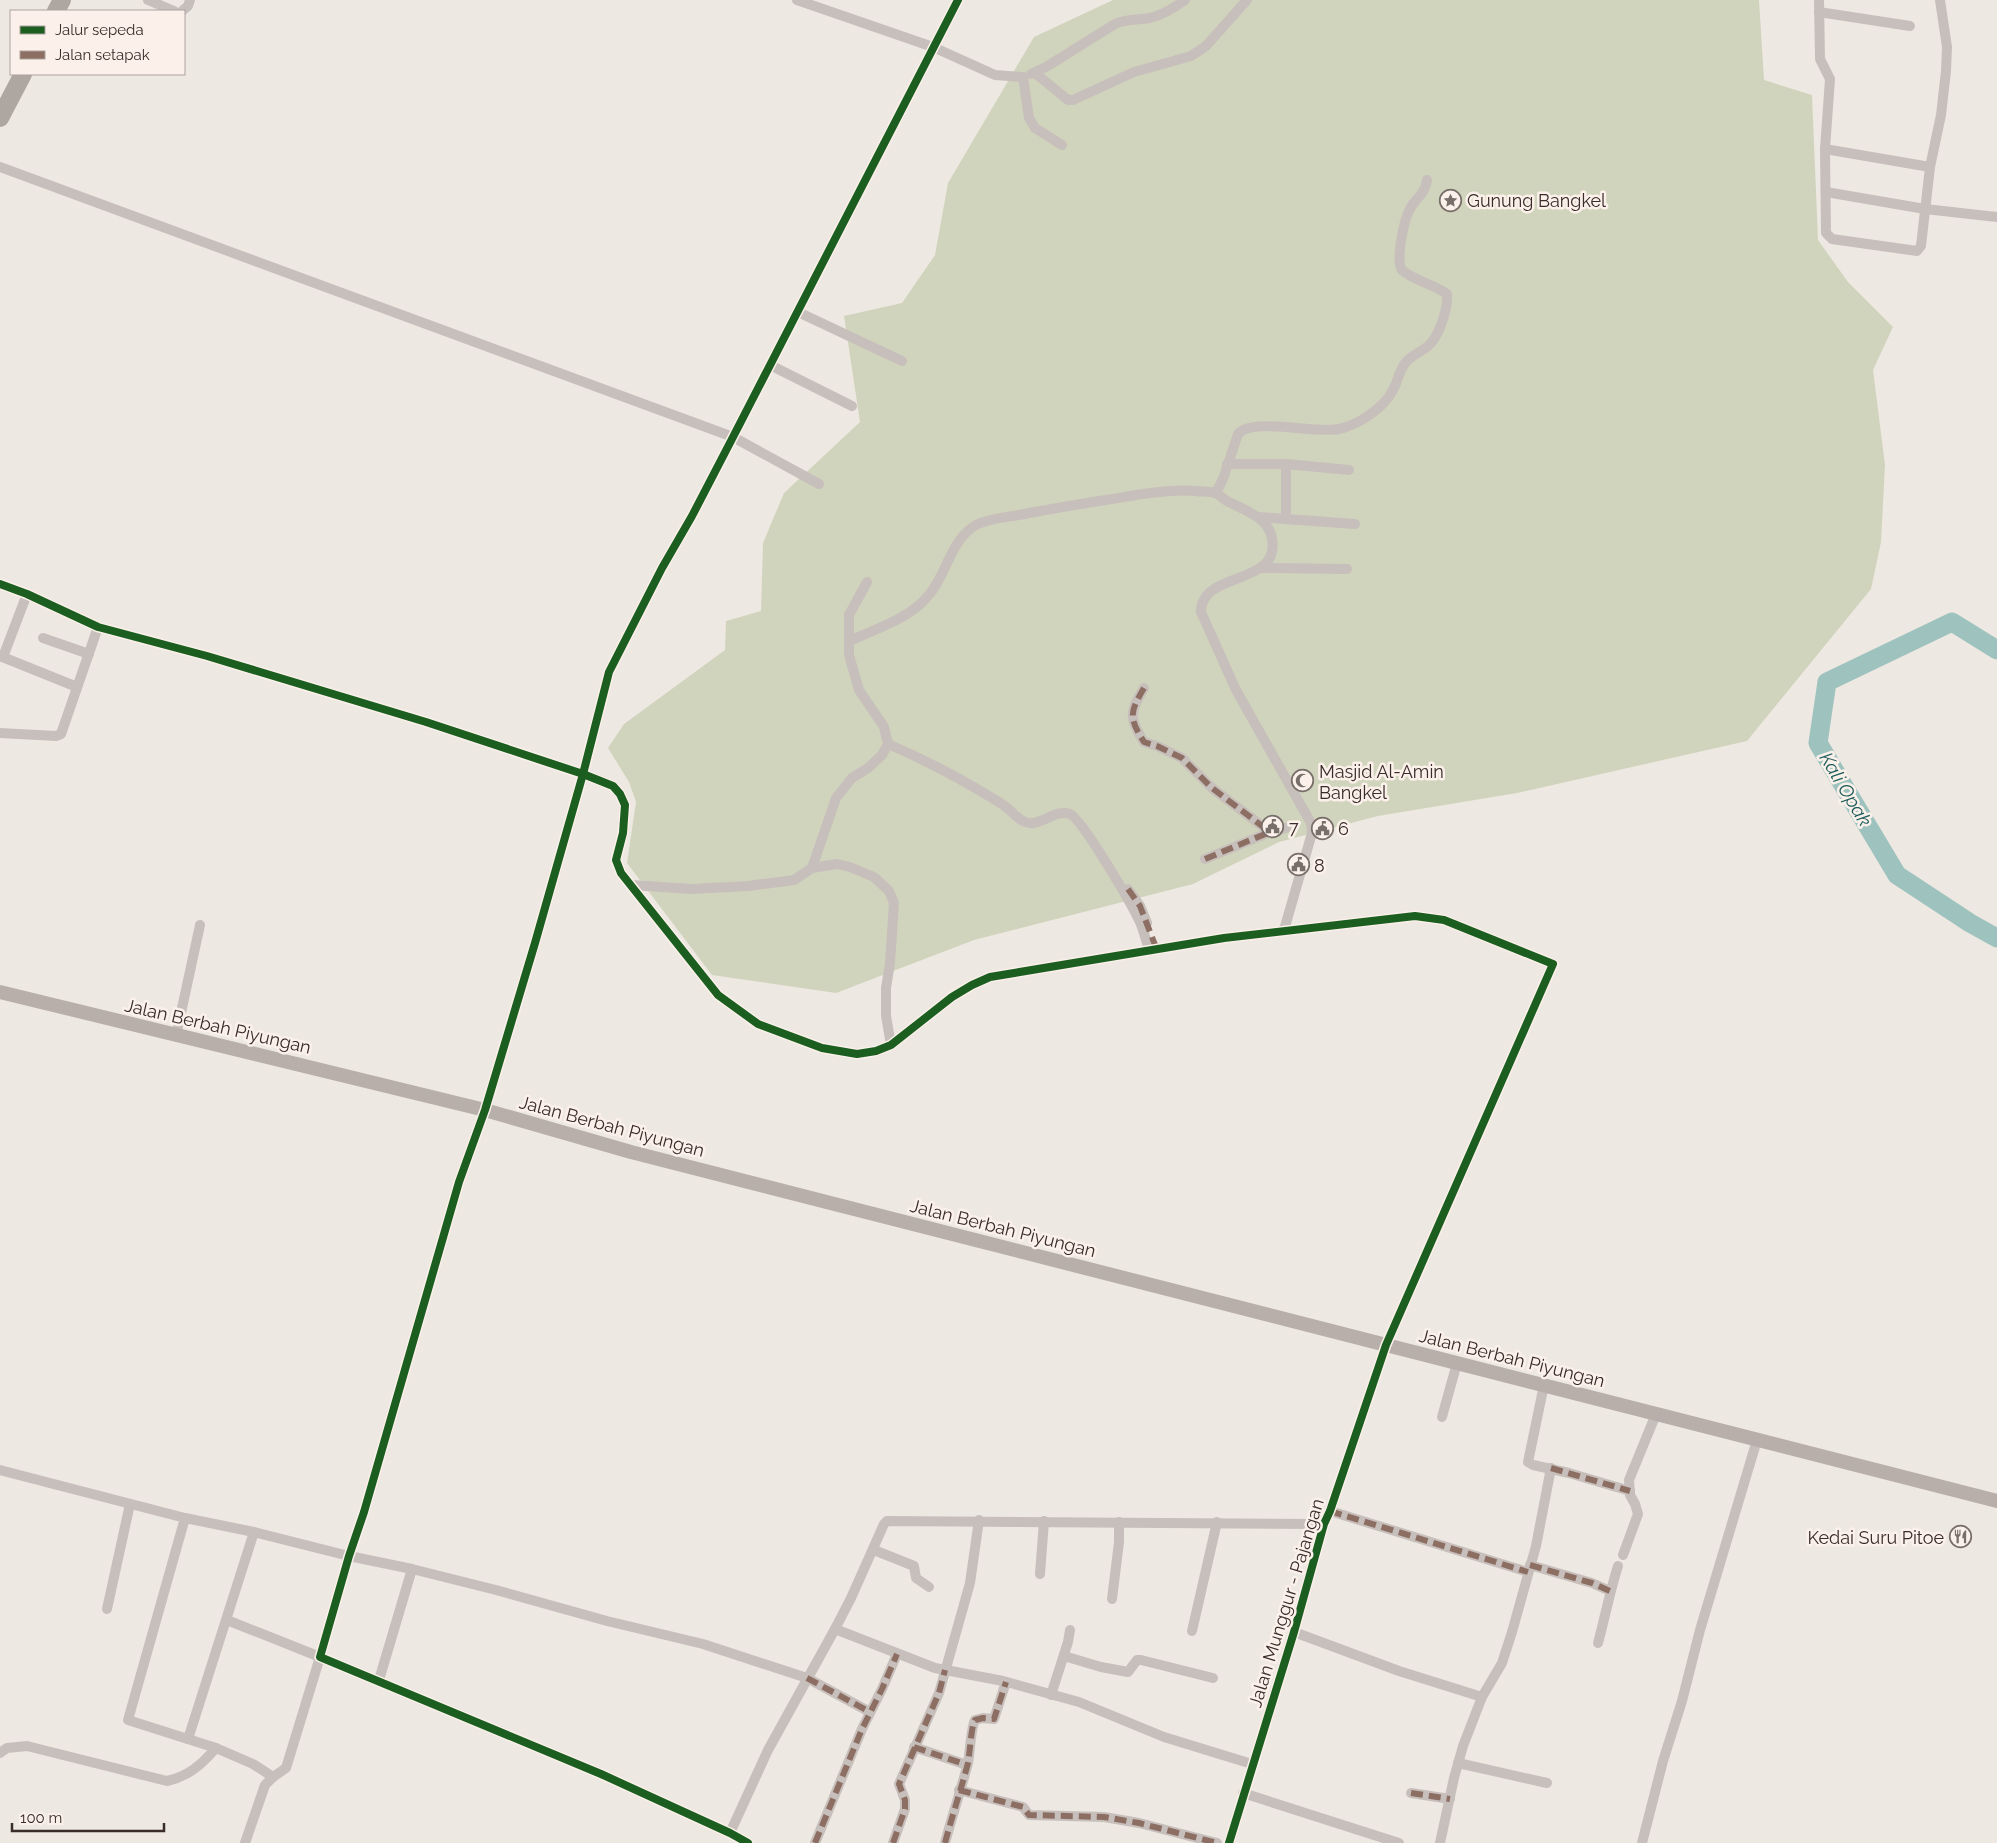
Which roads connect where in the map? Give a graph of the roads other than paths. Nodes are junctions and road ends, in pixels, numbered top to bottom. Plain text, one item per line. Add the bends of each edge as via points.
1 (148, 0) edge
2 (190, 0) edge
3 (797, 0) edge
4 (958, 0) edge
5 (1185, 0) edge
6 (1247, 0) edge
7 (1819, 0) edge
8 (1940, 0) edge
9 (172, 10) edge
10 (183, 10) edge
11 (1819, 12) junction
12 (1910, 26) dead end
13 (933, 47) junction
14 (1035, 73) junction
15 (22, 75) edge
16 (1023, 77) junction
17 (0, 118) edge
18 (1062, 145) dead end
19 (1825, 149) junction
20 (0, 167) edge
21 (1930, 167) junction
22 (1428, 180) dead end
23 (1826, 192) junction
24 (1925, 208) junction
25 (1997, 217) edge
26 (798, 312) junction
27 (902, 361) dead end
28 (770, 365) junction
29 (852, 406) dead end
30 (734, 437) junction
31 (1227, 464) junction
32 (1286, 464) junction
33 (1349, 470) dead end
34 (819, 484) dead end
35 (1216, 493) junction
36 (1258, 517) junction
37 (1286, 518) junction
38 (1355, 524) dead end
39 (1260, 568) junction
40 (1347, 569) dead end
41 (867, 582) dead end
42 (0, 584) edge
43 (27, 594) junction
44 (98, 628) junction
45 (43, 638) dead end
46 (850, 641) junction
47 (89, 654) junction
48 (1, 656) edge
49 (77, 686) junction
50 (1144, 688) dead end
51 (0, 733) edge
52 (888, 744) junction
53 (584, 774) junction
54 (1286, 828) dead end
55 (1270, 832) junction
56 (1205, 859) dead end
57 (812, 868) junction
58 (631, 885) junction
59 (1128, 889) dead end
60 (200, 925) dead end
61 (1284, 930) junction
62 (1153, 951) junction
63 (0, 992) edge
64 (176, 1036) junction
65 (891, 1045) junction
66 (485, 1110) junction
67 (1386, 1345) junction
68 (1457, 1363) junction
69 (1544, 1385) junction
70 (1656, 1414) junction
71 (1442, 1417) dead end
72 (1757, 1440) junction
73 (1552, 1468) junction
74 (0, 1470) edge
75 (1630, 1492) junction
76 (1997, 1501) edge
77 (130, 1504) junction
78 (1330, 1511) junction
79 (185, 1518) junction
80 (979, 1520) junction
81 (1044, 1521) junction
82 (1118, 1522) junction
83 (1217, 1522) junction
84 (1324, 1524) junction
85 (254, 1532) junction
86 (874, 1550) junction
87 (1623, 1555) dead end
88 (349, 1556) junction
89 (1618, 1566) dead end
90 (412, 1569) junction
91 (1529, 1569) junction
92 (1040, 1574) dead end
93 (929, 1587) dead end
94 (1610, 1591) junction
95 (1112, 1599) dead end
96 (107, 1609) dead end
97 (226, 1620) junction
98 (836, 1629) junction
99 (1070, 1630) dead end
100 (1192, 1631) dead end
101 (1294, 1632) junction
102 (1598, 1643) dead end
103 (896, 1654) junction
104 (1064, 1656) junction
105 (320, 1658) junction
106 (945, 1670) junction
107 (807, 1678) junction
108 (1212, 1678) dead end
109 (379, 1680) junction
110 (1006, 1682) junction
111 (1051, 1695) junction
112 (1482, 1697) junction
113 (870, 1712) junction
114 (188, 1739) junction
115 (914, 1747) junction
116 (216, 1748) junction
117 (0, 1753) edge
118 (1458, 1763) junction
119 (1252, 1764) junction
120 (967, 1765) junction
121 (273, 1777) junction
122 (1547, 1783) dead end
123 (959, 1790) junction
124 (1243, 1793) junction
125 (1411, 1793) dead end
126 (1450, 1799) junction
127 (730, 1833) junction
128 (245, 1843) edge
129 (748, 1843) edge
130 (815, 1843) edge
131 (893, 1843) edge
132 (944, 1843) edge
133 (1217, 1843) edge
134 (1229, 1843) edge
135 (1399, 1843) edge
136 (1440, 1843) edge
137 (1642, 1843) edge

1 - 9 street
2 - 10 street
3 - 13 street
4 - 13 street
5 - 14 street via 1151,18 1115,24
6 - 14 street via 1206,46 1191,56 1134,72 1073,100 1068,100
7 - 11 street
8 - 21 street via 1946,71
11 - 12 street
11 - 19 street via 1820,59 1830,79
13 - 16 street via 995,75
13 - 26 street
14 - 16 street
15 - 17 highway
16 - 18 street via 1029,118 1035,128
19 - 21 street
19 - 23 street
20 - 30 street
21 - 24 street
22 - 31 street via 1426,190 1409,210 1399,265 1405,272 1446,294 1448,304 1430,345 1405,363 1389,398 1365,417 1332,430 1246,427 1238,434
23 - 24 street
23 - 24 street via 1826,233 1832,239 1917,251 1921,246
24 - 25 street
26 - 27 street
26 - 28 street
28 - 29 street
28 - 30 street
30 - 34 street
30 - 53 street via 662,568 610,672
31 - 32 street
31 - 35 street
32 - 33 street
32 - 37 street
35 - 36 street
35 - 46 street via 1148,492 978,524 960,541 936,588 927,598 905,616
36 - 37 street
36 - 39 street via 1272,537 1272,548
37 - 38 street
39 - 40 street
39 - 61 street via 1209,591 1202,601 1201,612 1236,690 1310,823 1312,833
41 - 46 street via 849,615
42 - 43 street
43 - 44 street
43 - 48 street
44 - 47 street
44 - 53 street via 207,656
45 - 47 street
46 - 52 street via 849,655 857,684 884,727
47 - 49 street
48 - 49 street
49 - 51 street via 61,734
50 - 55 street via 1132,716 1144,742 1182,758 1239,811
52 - 57 street via 882,755 852,778 836,798
52 - 62 street via 970,785 1006,806 1021,821 1029,824 1065,813 1072,815 1089,835
53 - 58 street via 613,786 622,800 623,833 616,860
53 - 66 street
54 - 55 street
55 - 56 street
57 - 58 street via 794,880 748,886 692,889
57 - 65 street via 837,864 850,867 874,877 889,891 894,902 886,988
58 - 65 street via 718,995 758,1024 822,1048 857,1054 876,1052
59 - 62 street via 1140,906
60 - 64 street
61 - 62 street
61 - 67 street, Jalan Munggur - Pajangan via 1428,917 1444,920 1553,964
62 - 65 street via 990,977 952,996
63 - 64 street, Jalan Berbah Piyungan
64 - 66 street, Jalan Berbah Piyungan
66 - 67 street, Jalan Berbah Piyungan via 632,1152
66 - 88 street via 459,1182
67 - 68 street, Jalan Berbah Piyungan
67 - 78 street, Jalan Munggur - Pajangan
68 - 69 street, Jalan Berbah Piyungan
68 - 71 street
69 - 70 street, Jalan Berbah Piyungan
69 - 73 street via 1528,1462
70 - 72 street, Jalan Berbah Piyungan
70 - 75 street via 1630,1480
72 - 76 street, Jalan Berbah Piyungan
72 - 137 street via 1700,1630
73 - 75 street
73 - 91 street
74 - 77 street
75 - 87 street via 1638,1514
77 - 79 street
77 - 96 street
78 - 84 street, Jalan Munggur - Pajangan
78 - 91 street
79 - 85 street
79 - 114 street via 128,1720
80 - 81 street
80 - 86 street via 887,1521
80 - 106 street via 970,1583
81 - 82 street
81 - 92 street
82 - 83 street
82 - 95 street via 1119,1542
83 - 84 street
83 - 100 street
84 - 101 street, Jalan Munggur - Pajangan
85 - 88 street
85 - 97 street
86 - 93 street via 914,1566 916,1578
86 - 98 street
88 - 90 street
88 - 105 street
89 - 94 street
90 - 107 street via 607,1622 703,1644
90 - 109 street
91 - 94 street
91 - 112 street via 1502,1662
94 - 102 street
97 - 105 street
97 - 114 street
98 - 103 street
98 - 107 street
99 - 104 street
101 - 112 street via 1399,1671
101 - 119 street, Jalan Munggur - Pajangan
103 - 106 street
103 - 113 street
104 - 108 street via 1128,1672 1137,1660 1141,1660
104 - 111 street
105 - 109 street
105 - 121 street via 286,1768
106 - 110 street
106 - 115 street via 939,1692
107 - 113 street
107 - 127 street via 768,1750
109 - 127 street via 602,1774
110 - 111 street
110 - 120 street via 994,1718 979,1718 973,1724
111 - 119 street via 1087,1705 1164,1737
112 - 118 street
113 - 130 street
114 - 116 street
115 - 120 street
115 - 131 street via 899,1784 905,1810
116 - 117 street via 200,1766 167,1781 27,1746 7,1748
116 - 121 street via 253,1764
118 - 122 street
118 - 126 street
119 - 124 street, Jalan Munggur - Pajangan
120 - 123 street
121 - 128 street via 265,1785
123 - 132 street
123 - 133 street via 1023,1807 1029,1815 1104,1817
124 - 134 street, Jalan Munggur - Pajangan
124 - 135 street
125 - 126 street
126 - 136 street
127 - 129 street

